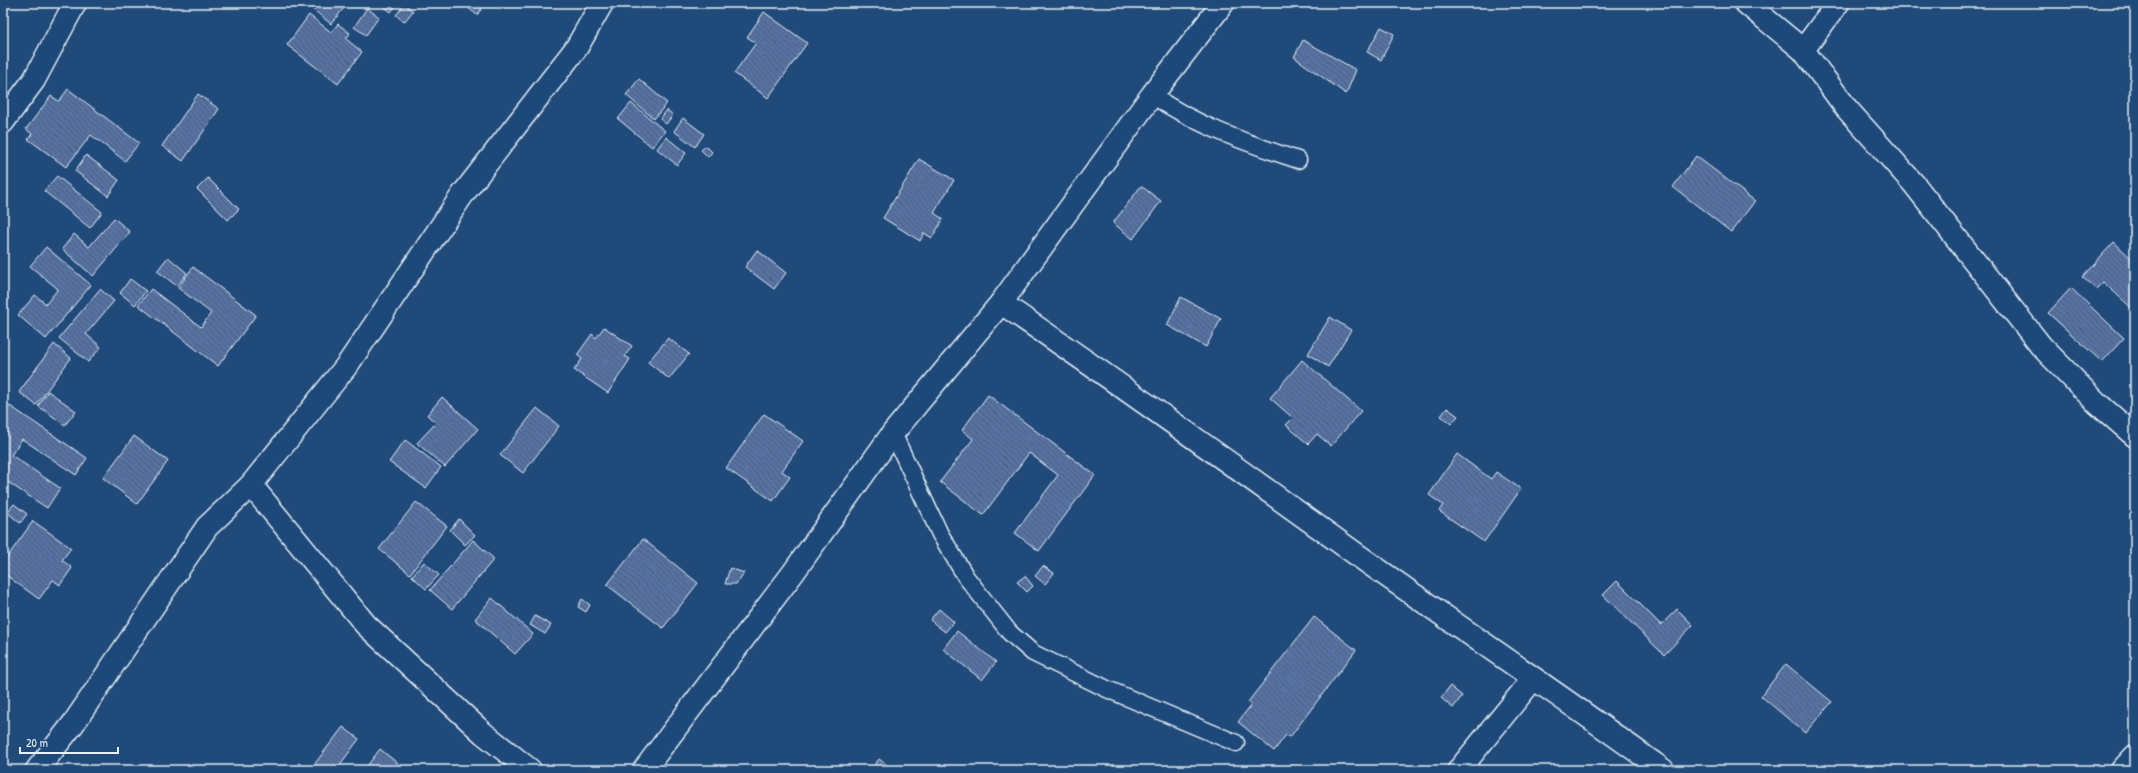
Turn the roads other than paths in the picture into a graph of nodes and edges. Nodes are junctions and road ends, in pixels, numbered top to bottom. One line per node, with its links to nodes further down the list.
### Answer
1 (76, 3): 8 (street)
2 (602, 3): 13 (street)
3 (1222, 3): 7 (street)
4 (1746, 3): 6 (street)
5 (1838, 3): 6 (street)
6 (1803, 50): 12 (street)
7 (1152, 95): 9 (lane); 10 (street)
8 (3, 122)
9 (1298, 160)
10 (1001, 303): 11 (street); 14 (street)
11 (893, 433): 15 (lane); 19 (street)
12 (2135, 436)
13 (251, 485): 17 (street); 18 (street)
14 (1533, 679): 20 (street); 21 (street)
15 (1236, 743)
16 (2135, 756): 22 (street)
17 (37, 770)
18 (530, 770)
19 (644, 770)
20 (1459, 770)
21 (1663, 770)
22 (2122, 770)

